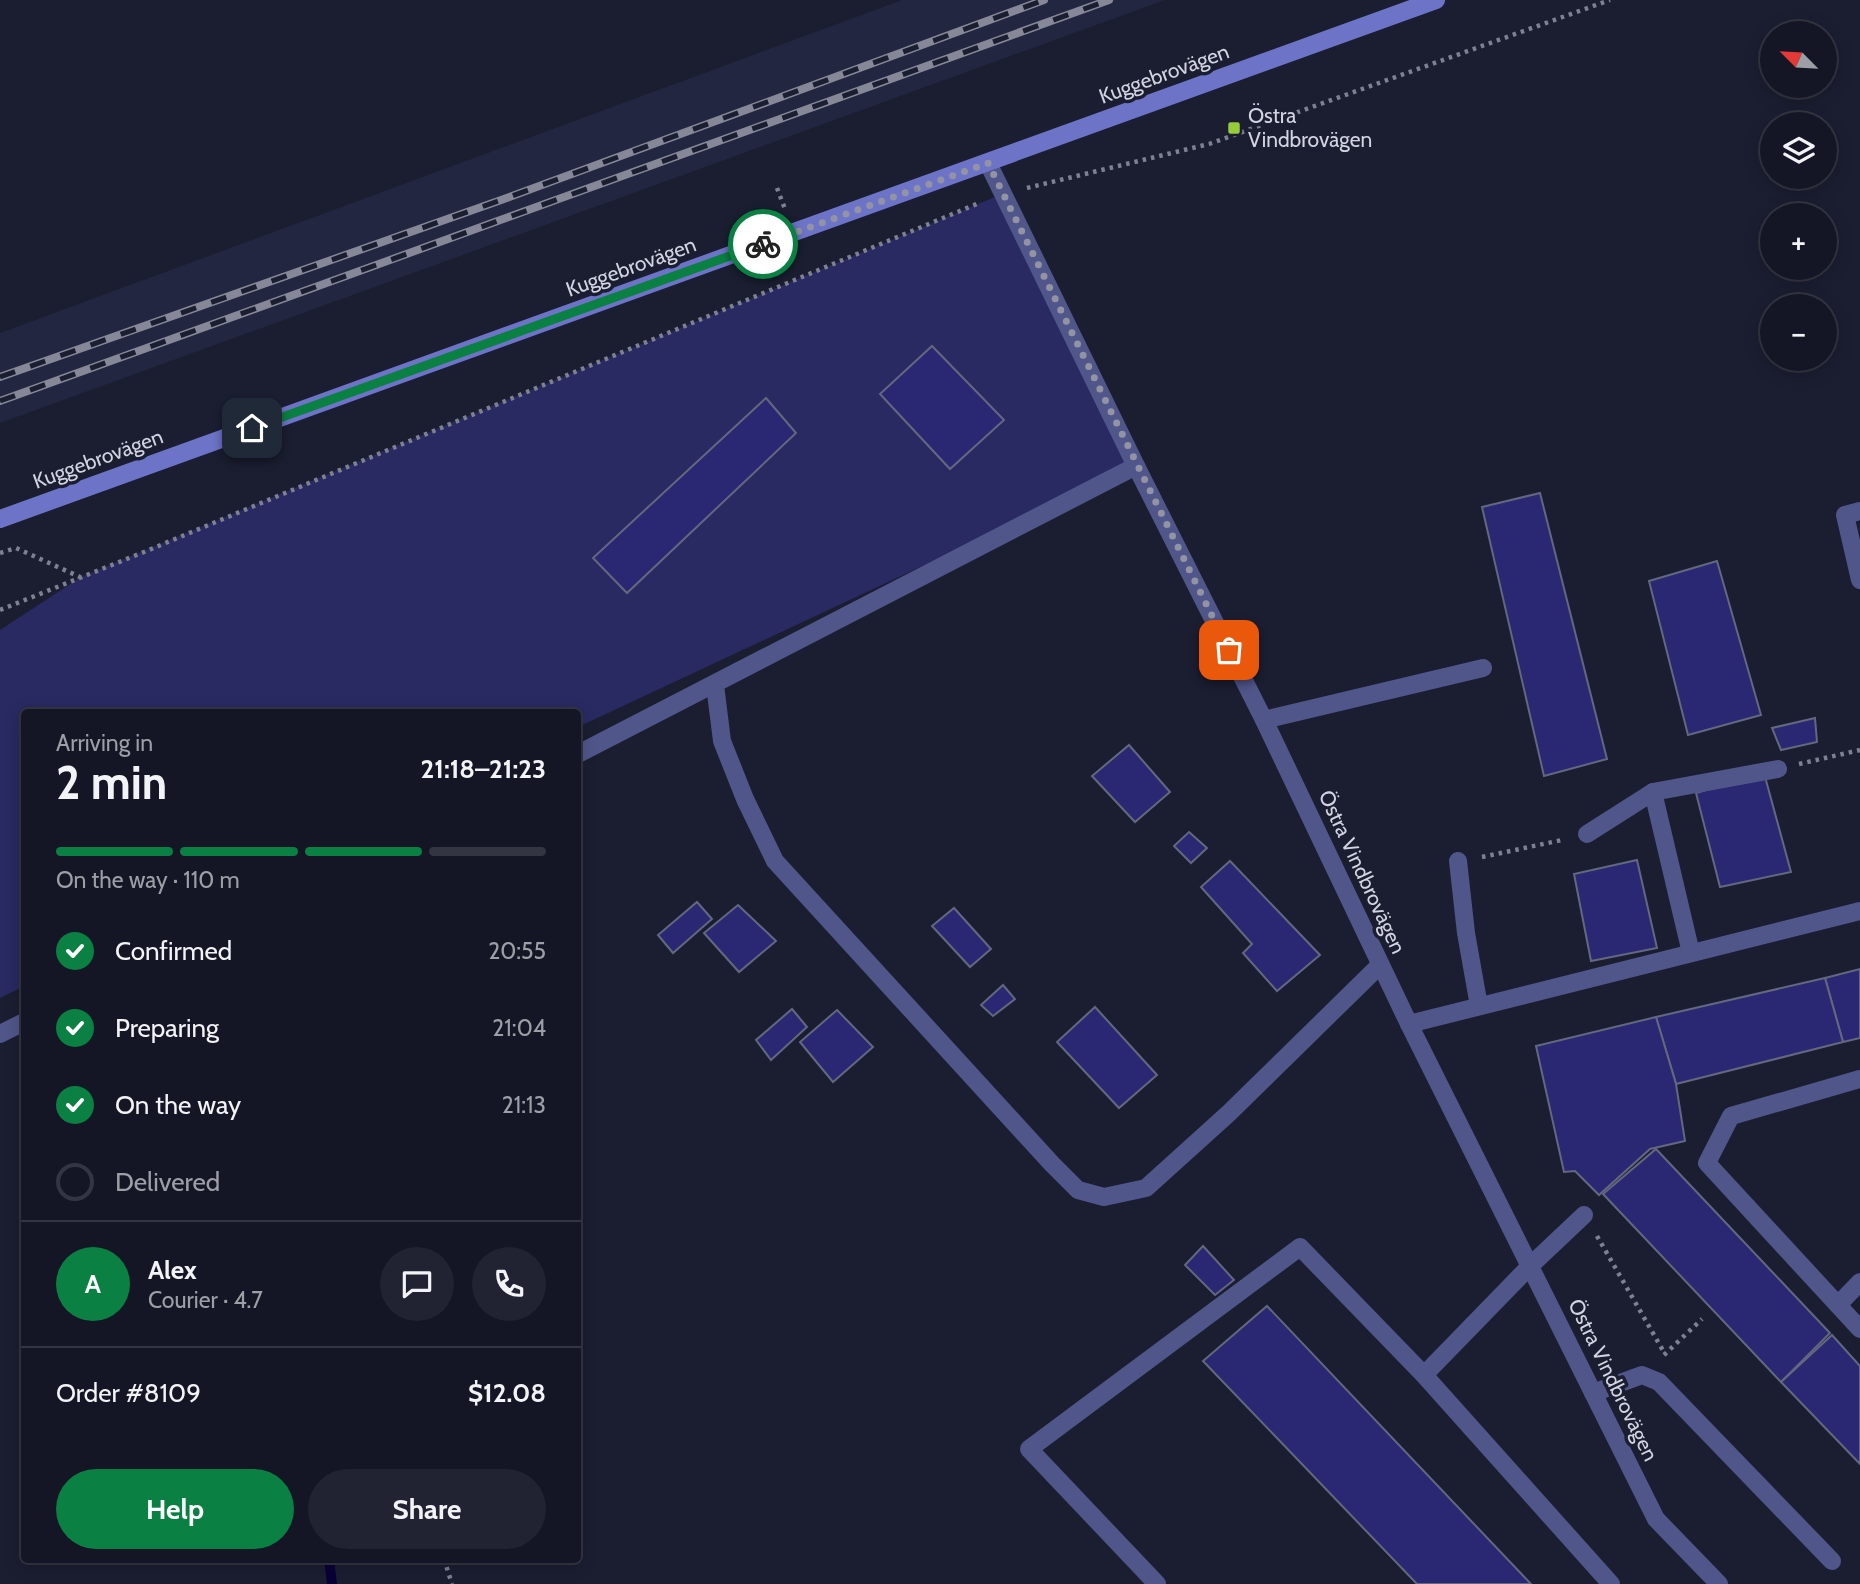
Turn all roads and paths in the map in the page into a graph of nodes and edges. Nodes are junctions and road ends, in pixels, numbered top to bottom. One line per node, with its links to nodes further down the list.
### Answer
1 (1436, 0): 3 (main road, Kuggebrovägen)
2 (1610, 0): 4 (path)
3 (988, 163): 4 (street, Östra Vindbrovägen); 7 (main road, Kuggebrovägen)
4 (1002, 194): 5 (street, Östra Vindbrovägen); 9 (path)
5 (1136, 466): 13 (street); 14 (street, Östra Vindbrovägen)
6 (1860, 511): 10 (street)
7 (0, 519)
8 (0, 554): 9 (path)
9 (81, 577): 11 (path)
10 (1860, 580)
11 (0, 610)
12 (1483, 668): 14 (street)
13 (715, 685): 16 (street); 23 (street)
14 (1264, 720): 23 (street, Östra Vindbrovägen)
15 (1860, 750): 17 (path)
16 (581, 752)
17 (1778, 769): 18 (street)
18 (1653, 792): 19 (street); 22 (street)
19 (1587, 834): 20 (path)
20 (1458, 861): 24 (street)
21 (1860, 911): 22 (street)
22 (1691, 953): 24 (street)
23 (1380, 965): 26 (street, Östra Vindbrovägen)
24 (1479, 1006): 26 (street)
25 (21, 1024): 27 (street)
26 (1409, 1024): 30 (street, Östra Vindbrovägen)
27 (0, 1034)
28 (1860, 1079): 32 (street)
29 (1584, 1215): 30 (street); 35 (path)
30 (1530, 1266): 36 (street); 38 (street, Östra Vindbrovägen)
31 (1860, 1282): 32 (street)
32 (1838, 1305): 34 (street)
33 (1702, 1319): 35 (path)
34 (1860, 1329)
35 (1665, 1353): 37 (path)
36 (1424, 1375): 42 (street); 43 (street)
37 (1642, 1375): 38 (street); 39 (street)
38 (1594, 1393): 44 (street, Östra Vindbrovägen)
39 (1832, 1562)
40 (445, 1563): 41 (path)
41 (452, 1584)
42 (1157, 1584)
43 (1611, 1584)
44 (1719, 1584)

